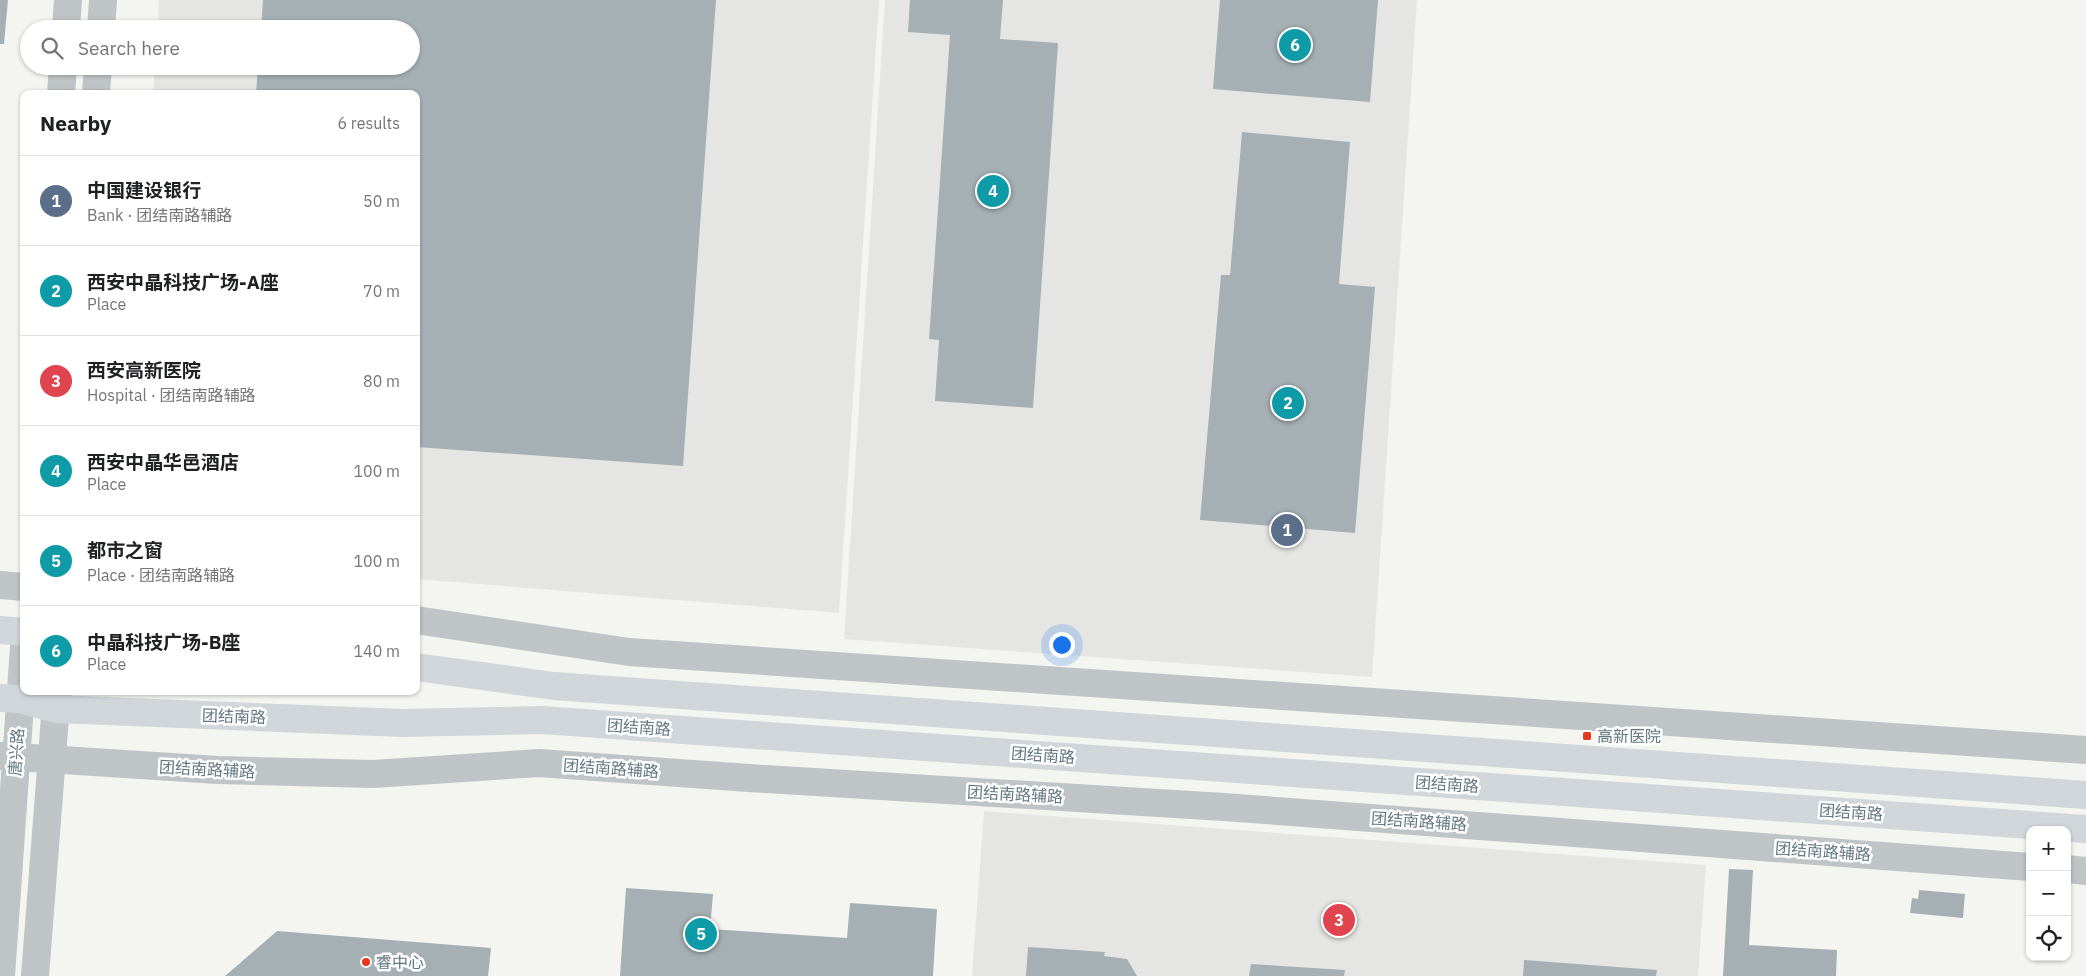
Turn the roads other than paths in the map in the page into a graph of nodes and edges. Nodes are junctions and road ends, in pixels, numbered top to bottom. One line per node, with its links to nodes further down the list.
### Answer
1 (68, 0): 3 (street)
2 (103, 0): 4 (street)
3 (67, 20)
4 (102, 20)
5 (62, 75): 7 (street)
6 (97, 75): 8 (street)
7 (61, 90)
8 (96, 90)
9 (0, 585): 10 (street)
10 (20, 587)
11 (420, 621): 18 (street)
12 (0, 630): 13 (main road)
13 (20, 632)
14 (20, 662): 16 (street, 唐兴路)
15 (420, 668): 21 (main road, 团结南路)
16 (10, 699): 17 (main road, 团结南路); 19 (street, 唐兴路)
17 (56, 700): 20 (street); 22 (main road, 团结南路)
18 (2086, 750)
19 (8, 757): 20 (street, 团结南路辅路); 26 (street, 唐兴路)
20 (51, 758): 23 (street, 团结南路辅路); 27 (street)
21 (2086, 795)
22 (2086, 829)
23 (2026, 867)
24 (2071, 869): 25 (street)
25 (2086, 871)
26 (2, 976)
27 (35, 976)

